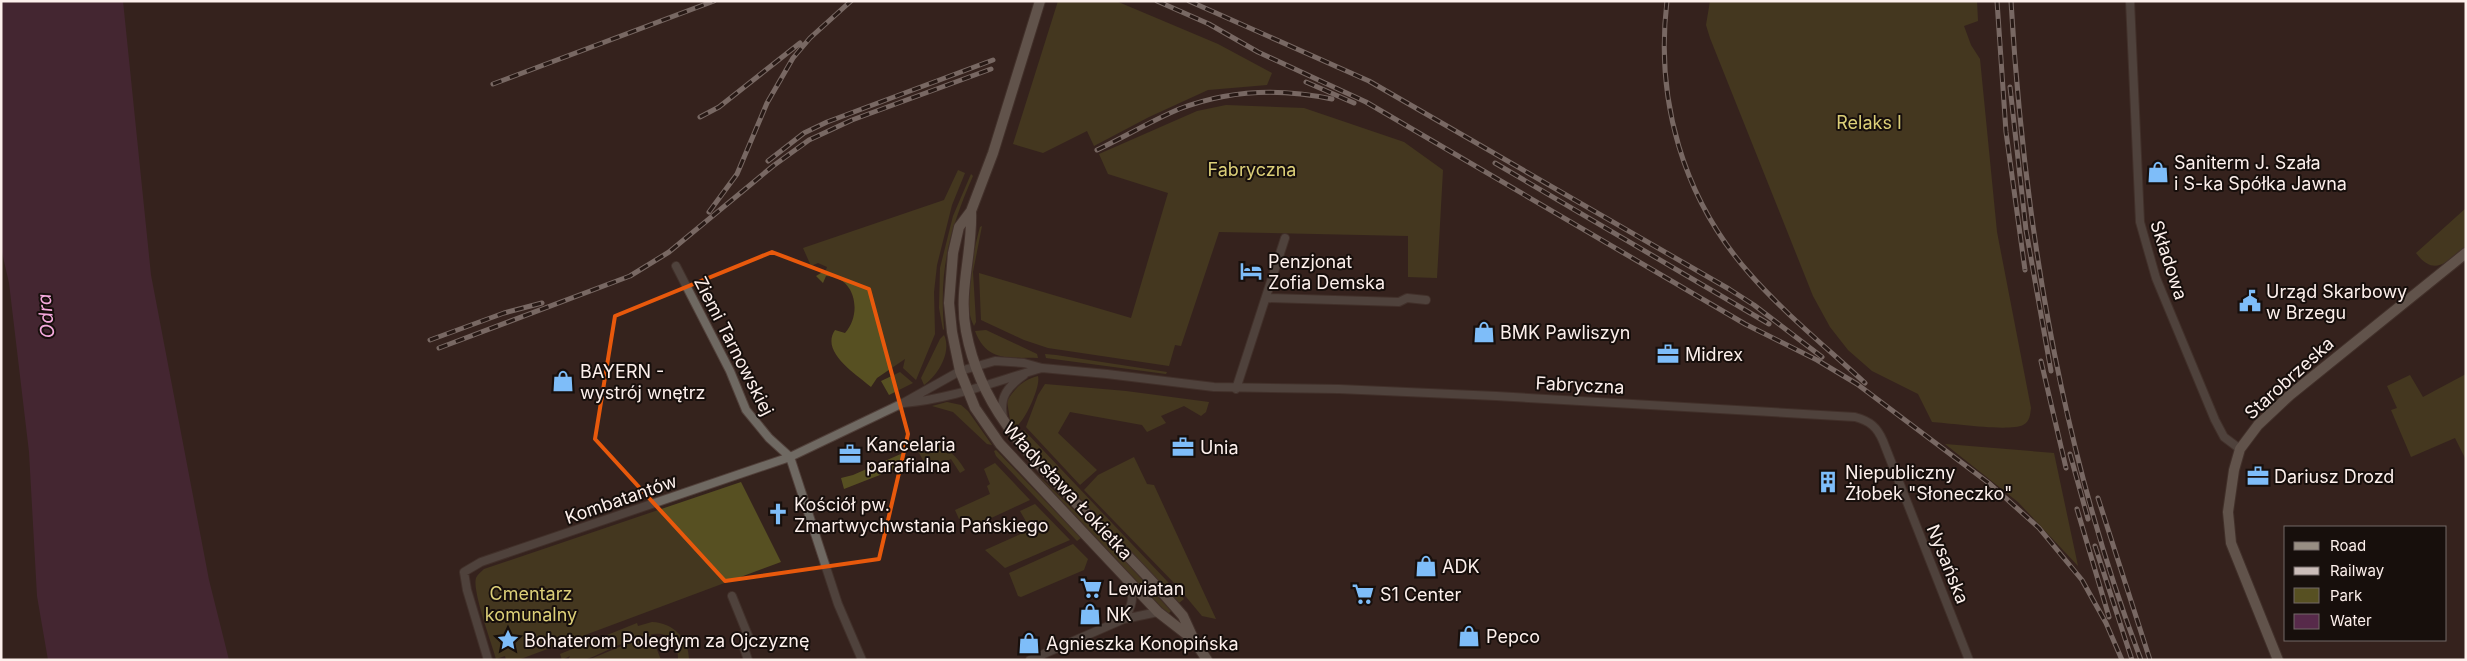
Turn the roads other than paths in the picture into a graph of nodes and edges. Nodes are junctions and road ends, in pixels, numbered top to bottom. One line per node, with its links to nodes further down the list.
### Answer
1 (1040, 1): 3 (main road)
2 (2130, 1): 19 (street, Składowa)
3 (971, 211): 9 (main road, Władysława Łokietka); 11 (main road, Władysława Łokietka)
4 (1286, 238): 7 (street)
5 (2466, 253): 19 (main road, Starobrzeska)
6 (676, 266): 20 (street, Ziemi Tarnowskiej)
7 (1266, 298): 8 (street); 14 (street)
8 (1426, 300)
9 (974, 365): 10 (street, Fabryczna); 11 (street, Fabryczna); 13 (main road, Władysława Łokietka)
10 (1042, 368): 12 (street, Fabryczna); 14 (street, Fabryczna)
11 (960, 371): 15 (main road, Władysława Łokietka); 16 (street, Fabryczna)
12 (1028, 372): 13 (street, Fabryczna); 17 (street, Fabryczna)
13 (982, 387): 15 (street, Fabryczna); 17 (main road, Władysława Łokietka)
14 (1236, 389): 18 (street, Fabryczna)
15 (968, 392): 16 (street, Fabryczna); 21 (main road, Władysława Łokietka)
16 (903, 403): 20 (street, Kombatantów)
17 (1006, 426): 25 (main road, Władysława Łokietka)
18 (1874, 426): 31 (street, Nysańska)
19 (2240, 449): 32 (main road, Starobrzeska)
20 (790, 457): 26 (street, Kombatantów); 28 (street)
21 (1131, 583): 23 (main road, Władysława Łokietka); 24 (street)
22 (732, 596): 27 (street)
23 (1158, 612): 24 (street); 25 (main road, Władysława Łokietka)
24 (1124, 619): 29 (street)
25 (1194, 640): 30 (main road, Władysława Łokietka)
26 (488, 660)
27 (748, 660)
28 (862, 660)
29 (1030, 660)
30 (1207, 660)
31 (1969, 660)
32 (2278, 660)

